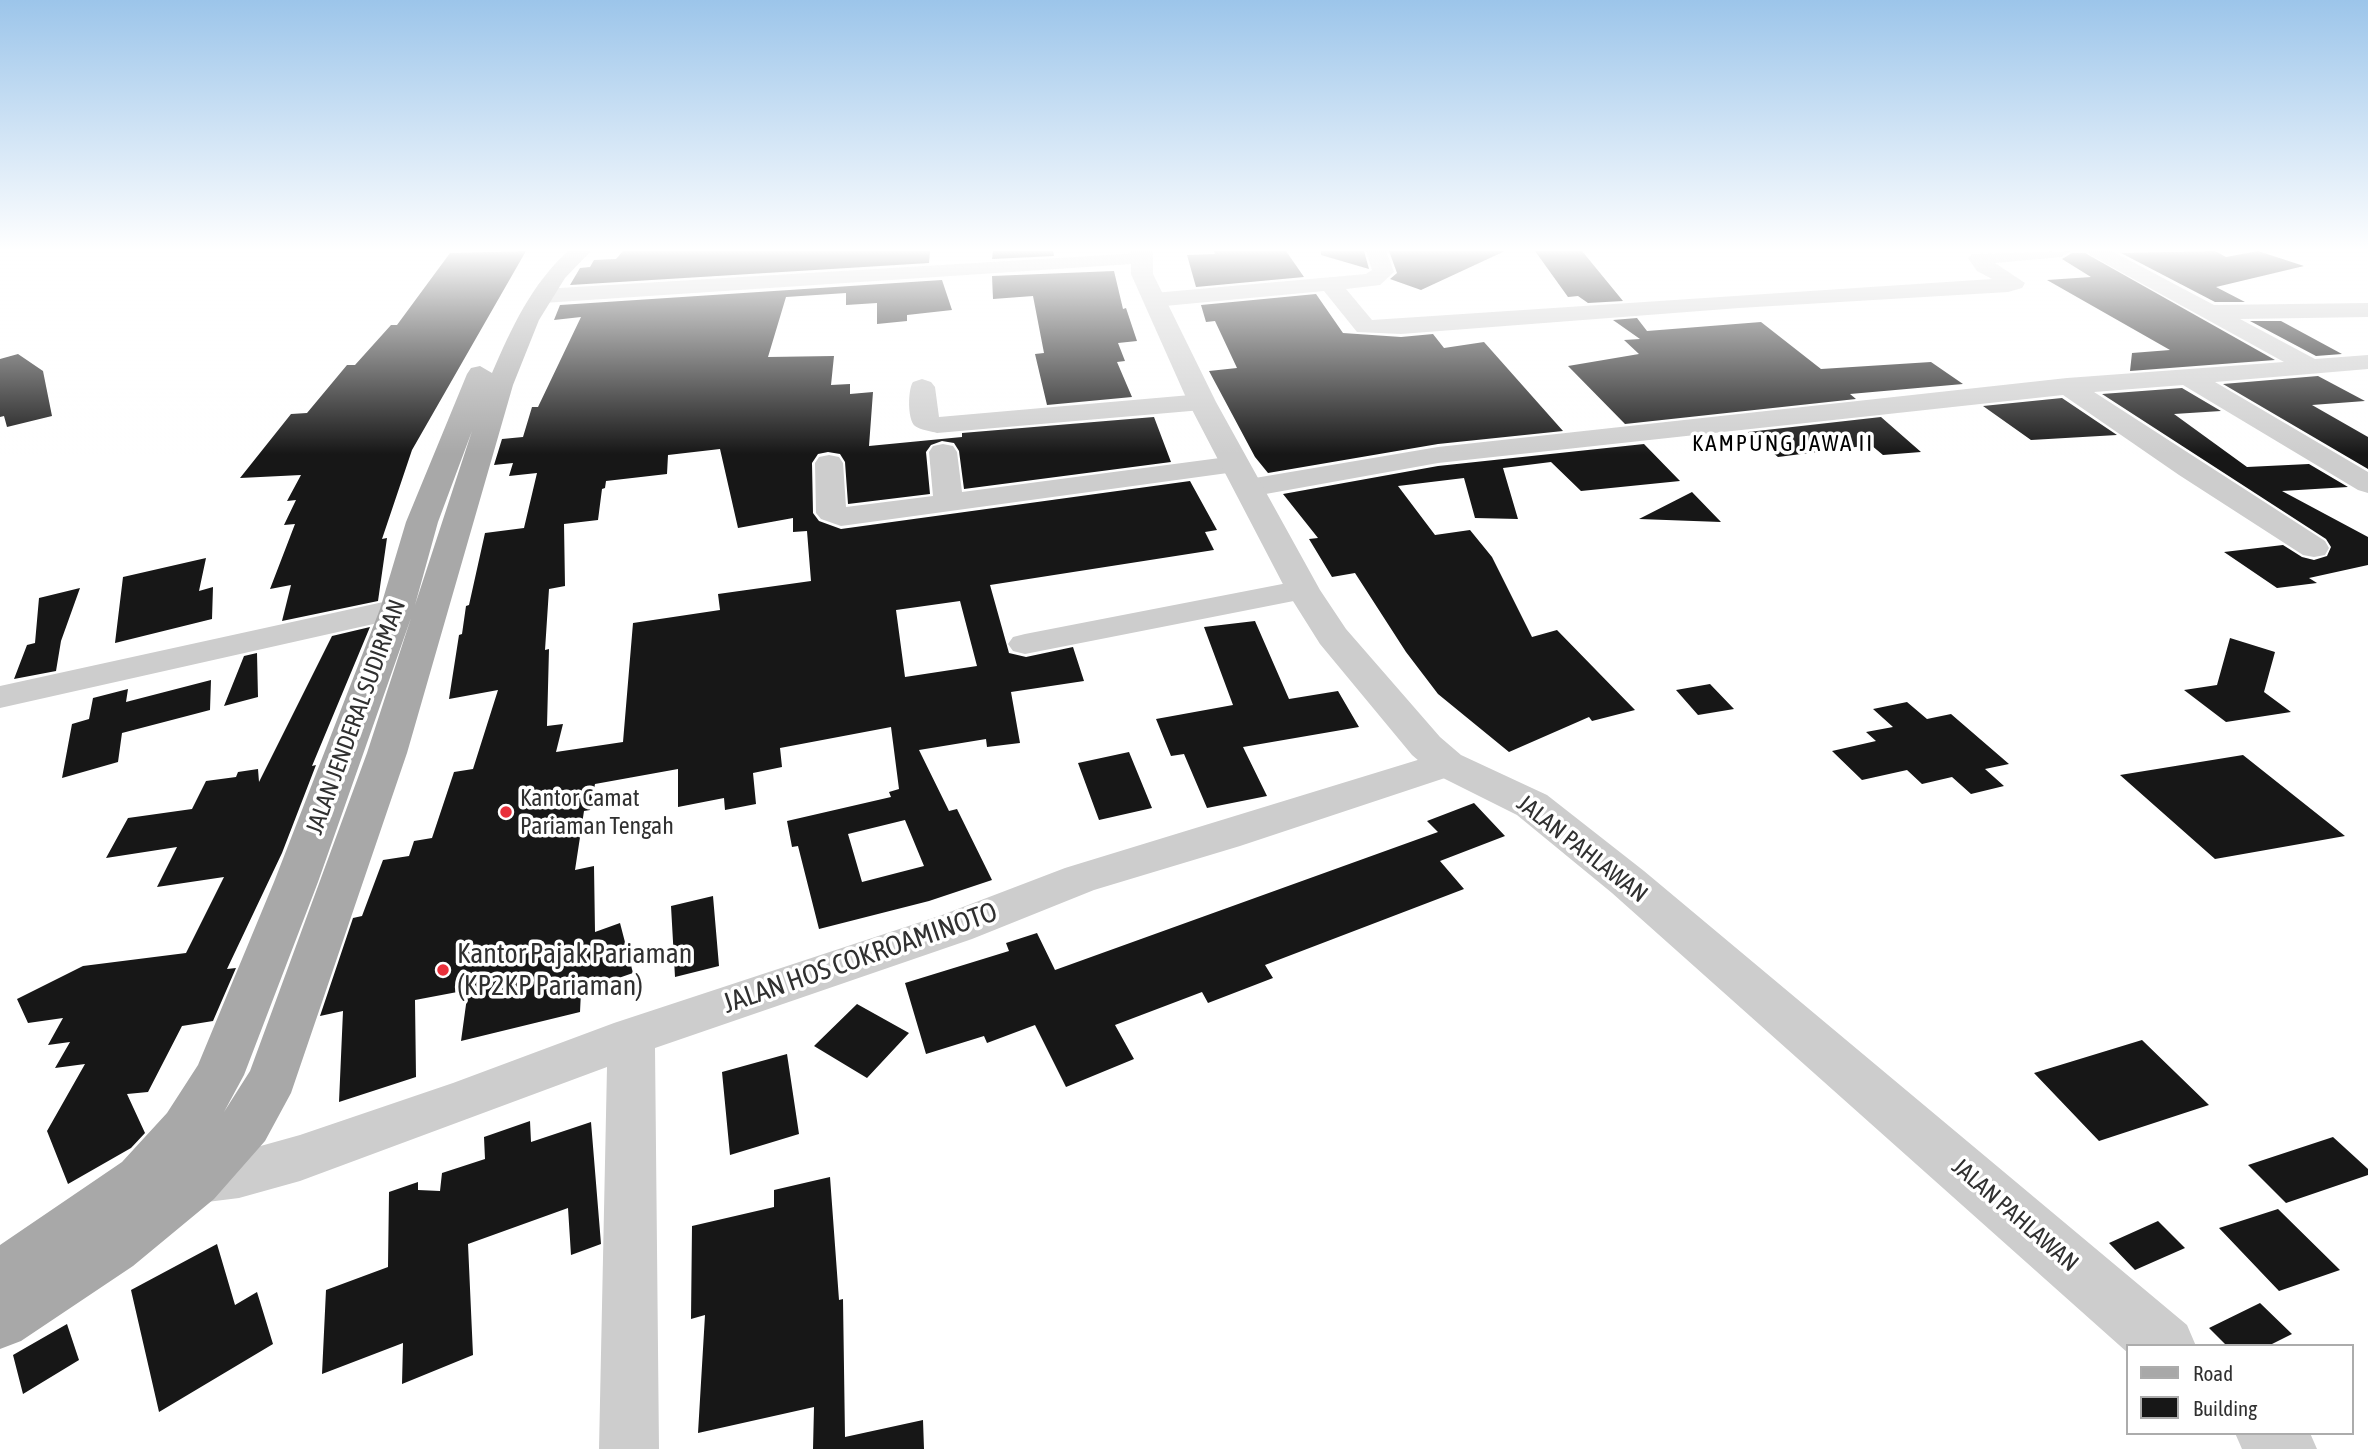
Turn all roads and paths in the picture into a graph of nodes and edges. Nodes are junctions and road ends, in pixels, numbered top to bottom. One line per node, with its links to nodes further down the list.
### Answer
1 (505, 319): 11 (main road, JALAN JENDERAL SUDIRMAN)
2 (528, 319): 11 (main road, JALAN JENDERAL SUDIRMAN)
3 (1163, 319): 13 (street, JALAN PAHLAWAN)
4 (1358, 319): 5 (street)
5 (1510, 319)
6 (2221, 319): 8 (street)
7 (2368, 362): 8 (street)
8 (2312, 367): 9 (street)
9 (2188, 377): 10 (street); 17 (street)
10 (2067, 386): 16 (street); 19 (street)
11 (487, 387): 21 (main road, JALAN JENDERAL SUDIRMAN); 24 (main road, JALAN JENDERAL SUDIRMAN)
12 (922, 387): 13 (street)
13 (1202, 402): 16 (street, JALAN PAHLAWAN)
14 (943, 452): 18 (street)
15 (829, 463): 18 (street)
16 (1242, 476): 18 (street); 20 (street, JALAN PAHLAWAN)
17 (2368, 484)
18 (948, 501)
19 (2314, 548)
20 (1303, 590): 22 (street); 26 (street, JALAN PAHLAWAN)
21 (397, 609): 23 (street); 25 (main road, JALAN JENDERAL SUDIRMAN)
22 (1025, 644)
23 (0, 697)
24 (387, 753): 25 (main road); 28 (main road, JALAN JENDERAL SUDIRMAN)
25 (340, 760): 29 (main road, JALAN JENDERAL SUDIRMAN)
26 (1447, 764): 27 (street, JALAN HOS COKROAMINOTO); 32 (street, JALAN PAHLAWAN)
27 (631, 1037): 28 (street, JALAN HOS COKROAMINOTO); 34 (street)
28 (204, 1172): 29 (street, JALAN HOS COKROAMINOTO); 31 (main road, JALAN JENDERAL SUDIRMAN)
29 (141, 1179): 30 (main road, JALAN JENDERAL SUDIRMAN)
30 (0, 1277)
31 (0, 1320)
32 (2164, 1344)
33 (2269, 1435): 35 (street)
34 (629, 1449)
35 (2285, 1449)

